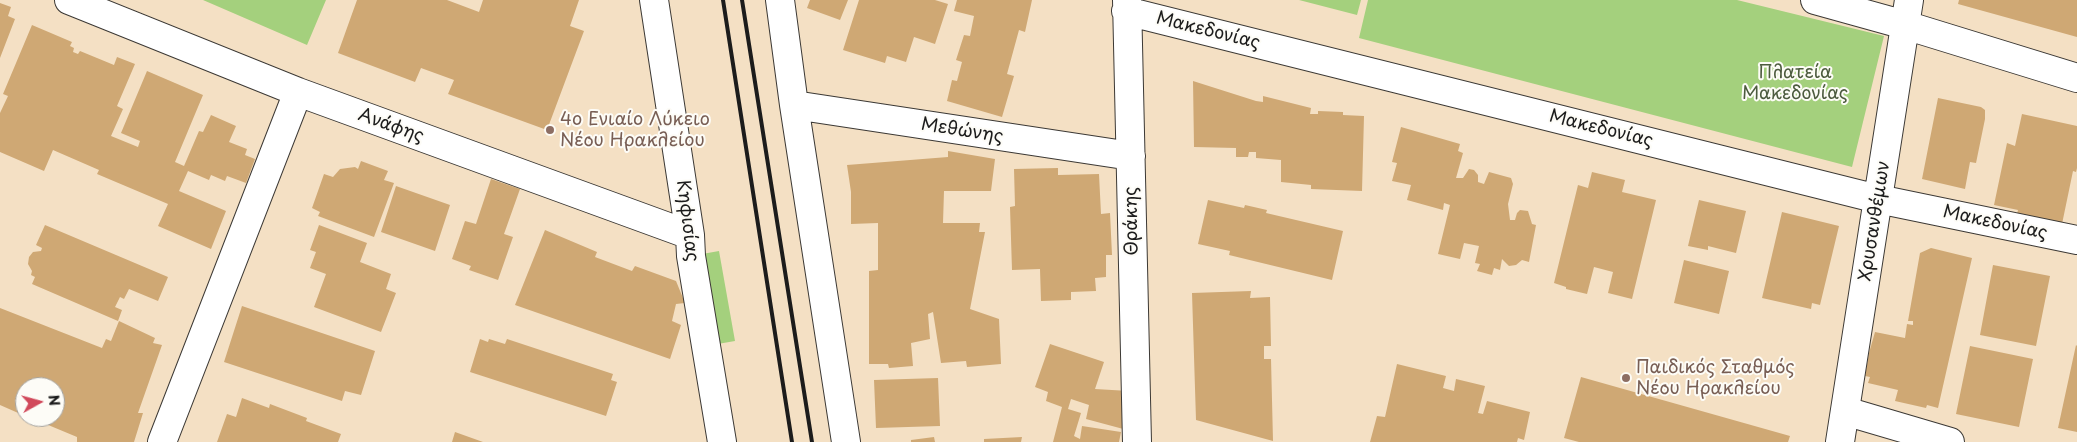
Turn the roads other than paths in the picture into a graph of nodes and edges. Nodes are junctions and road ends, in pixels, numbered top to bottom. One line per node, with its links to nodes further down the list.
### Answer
1 (69, 0): 5 (street, Ανάφης)
2 (654, 0): 13 (street, Κηφισίας)
3 (780, 0): 10 (street)
4 (1815, 0): 7 (street)
5 (98, 5): 9 (street, Ανάφης)
6 (1127, 6): 11 (street, Θράκης); 12 (street, Μακεδονίας)
7 (1907, 12): 8 (street); 12 (street, Χρυσανθέμων)
8 (2077, 78)
9 (298, 92): 13 (street, Ανάφης); 16 (street)
10 (794, 105): 11 (street, Μεθώνης); 18 (street)
11 (1131, 156): 19 (street, Θράκης)
12 (1878, 199): 14 (street, Μακεδονίας); 15 (street, Χρυσανθέμων)
13 (690, 235): 17 (street, Κηφισίας)
14 (2077, 240)
15 (1845, 410): 20 (street, Χρυσανθέμων); 21 (street)
16 (162, 442)
17 (722, 442)
18 (846, 442)
19 (1137, 442)
20 (1840, 442)
21 (1950, 442)

